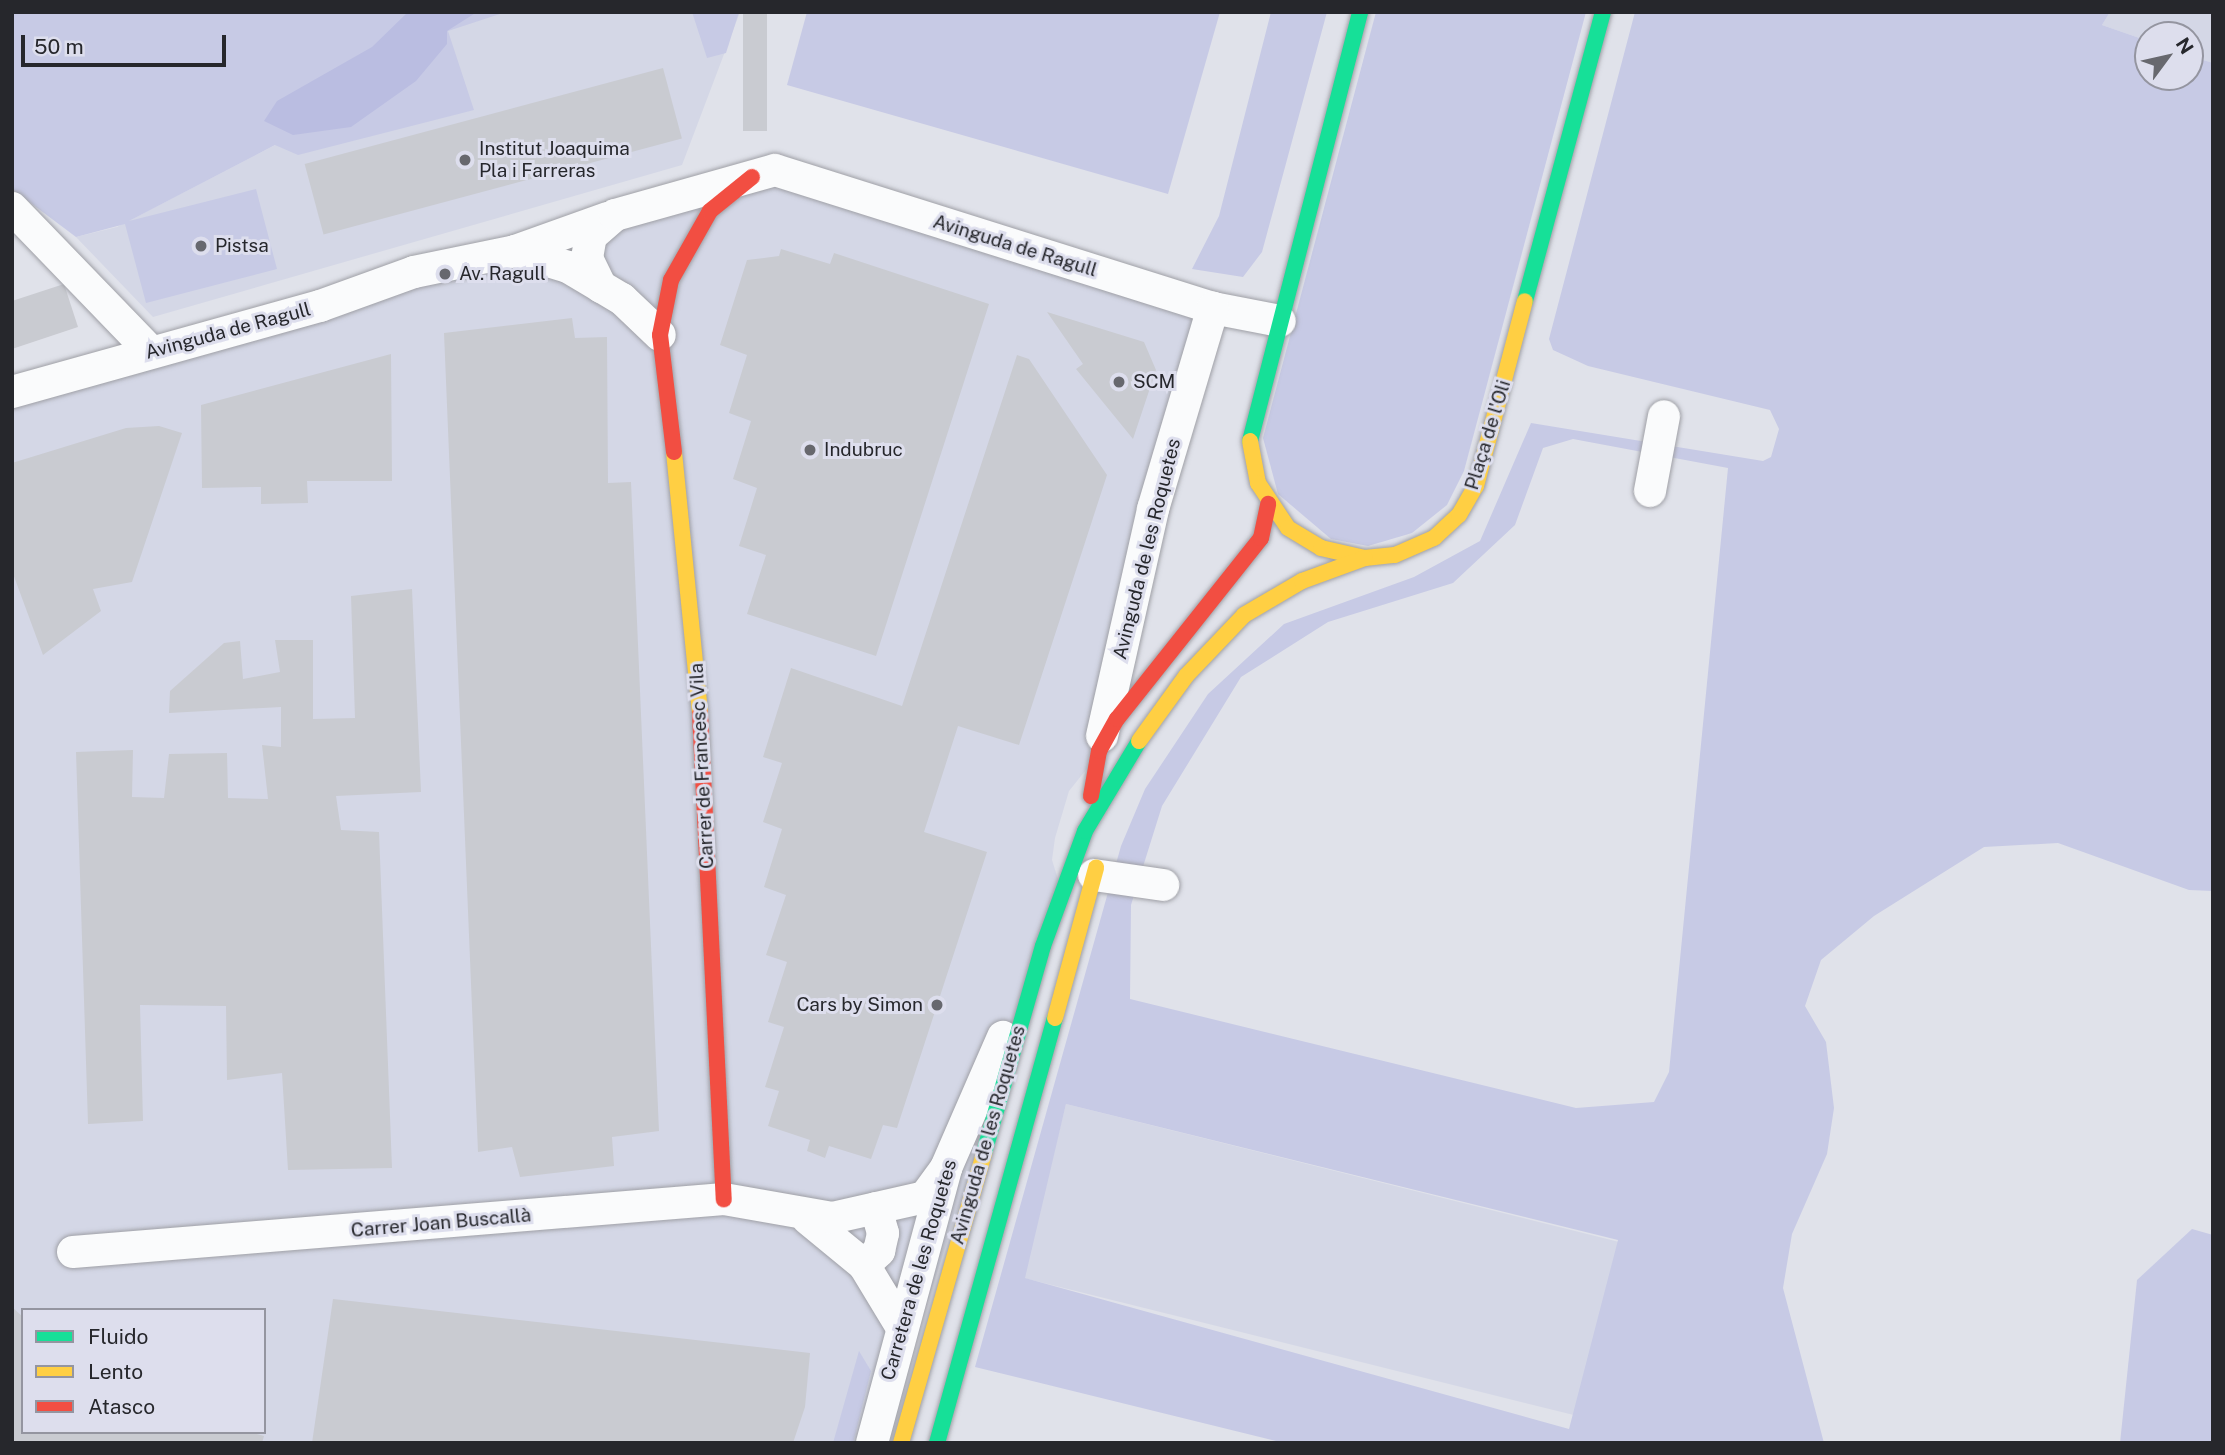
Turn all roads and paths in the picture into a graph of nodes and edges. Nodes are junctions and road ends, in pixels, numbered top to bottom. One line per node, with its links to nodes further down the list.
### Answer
1 (1603, 12): 18 (main road, Plaça de l'Oli)
2 (1360, 13): 11 (main road, Plaça de l'Oli)
3 (752, 177): 5 (street); 6 (main road); 10 (street, Avinguda de Ragull)
4 (12, 208): 13 (street)
5 (630, 211): 6 (street); 7 (street); 9 (street)
6 (688, 240): 8 (main road)
7 (516, 251): 9 (street); 13 (street, Avinguda de Ragull)
8 (671, 280): 9 (street); 12 (main road, Carrer de Francesc Vila)
9 (611, 293): 12 (street)
10 (1213, 308): 11 (street, Avinguda de Ragull); 20 (street, Avinguda de les Roquetes)
11 (1280, 321): 17 (main road, Plaça de l'Oli)
12 (660, 335): 26 (main road, Carrer de Francesc Vila)
13 (150, 351): 14 (street, Avinguda de Ragull)
14 (12, 392)
15 (1664, 416): 16 (street)
16 (1650, 491)
17 (1268, 504): 18 (main road, Plaça de l'Oli); 20 (main road, Avinguda de les Roquetes)
18 (1365, 558): 19 (main road, Avinguda de les Roquetes)
19 (1144, 733): 21 (main road, Avinguda de les Roquetes); 22 (main road)
20 (1099, 751): 21 (main road, Avinguda de les Roquetes)
21 (1085, 831): 24 (main road, Avinguda de les Roquetes)
22 (1100, 853): 23 (street); 34 (main road)
23 (1163, 885)
24 (1043, 946): 25 (street, Carretera de les Roquetes); 33 (main road, Avinguda de les Roquetes)
25 (946, 1168): 27 (street, Carrer Joan Buscallà); 31 (street, Carretera de les Roquetes)
26 (724, 1199): 28 (street, Carrer Joan Buscallà); 29 (street, Carrer Joan Buscallà)
27 (876, 1208): 28 (street, Carrer Joan Buscallà); 30 (street)
28 (808, 1219): 30 (street, Carrer Joan Buscallà)
29 (73, 1252)
30 (864, 1265): 31 (street, Carrer Joan Buscallà)
31 (901, 1326): 32 (street, Carretera de les Roquetes)
32 (872, 1443)
33 (901, 1443)
34 (937, 1443)

